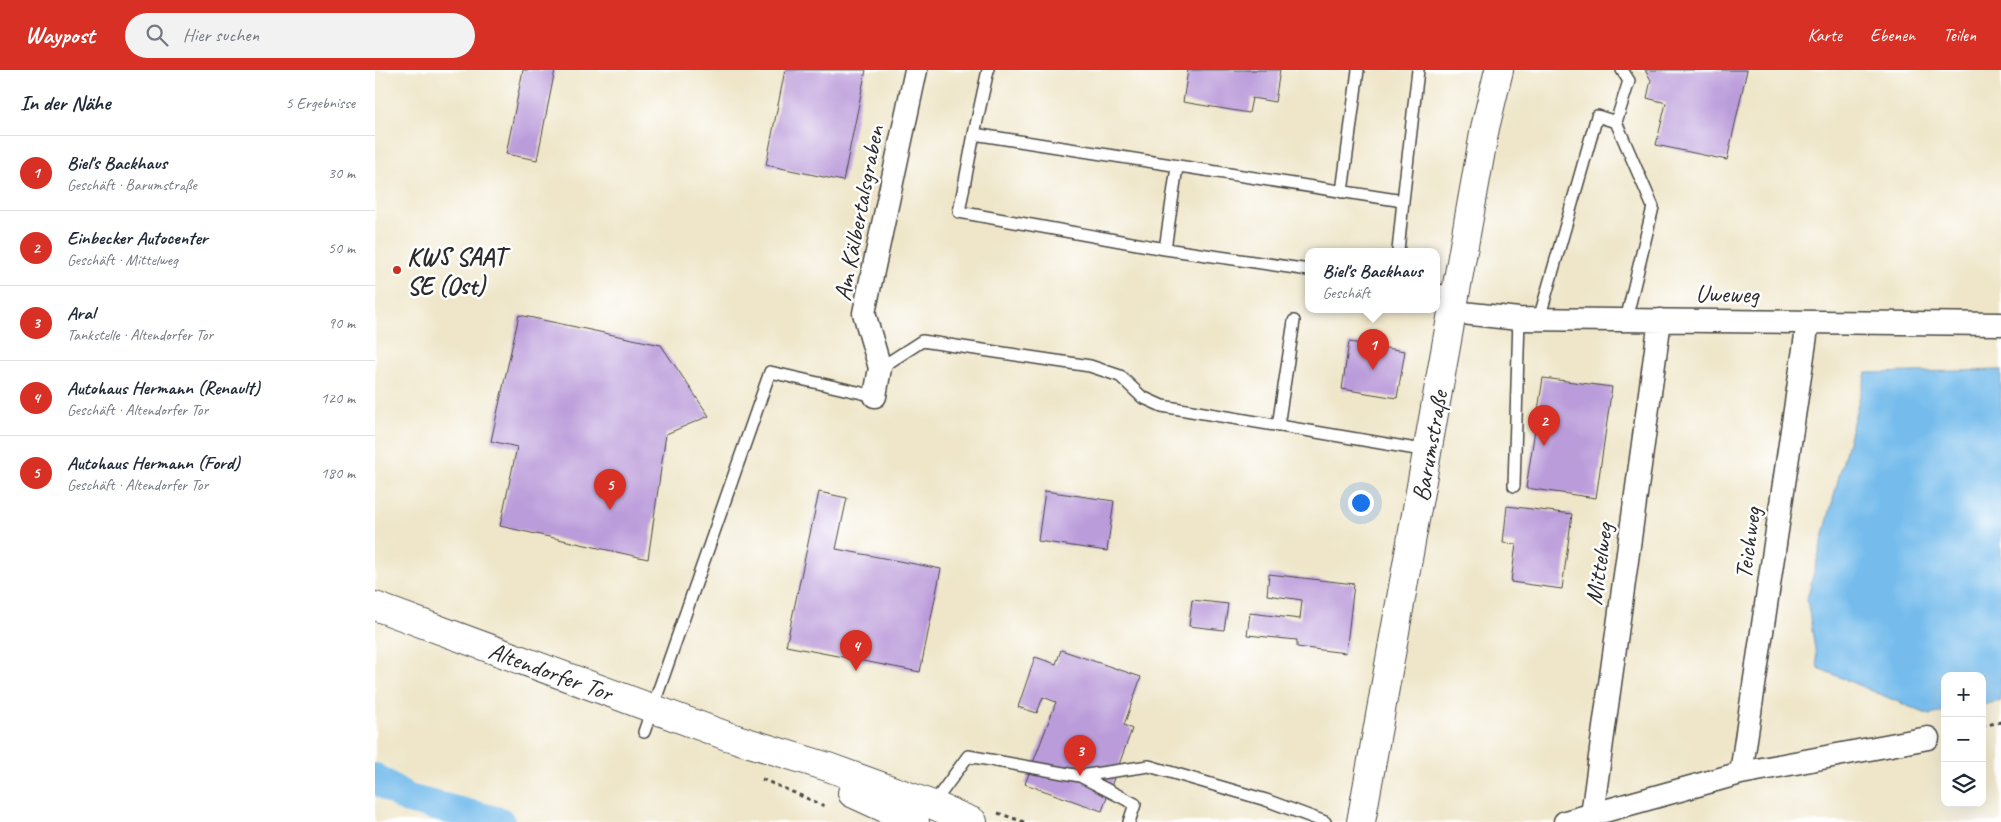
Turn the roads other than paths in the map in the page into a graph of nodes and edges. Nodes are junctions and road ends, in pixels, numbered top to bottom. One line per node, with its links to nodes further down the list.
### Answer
1 (916, 70): 22 (street, Am Kälbertalsgraben)
2 (988, 70): 8 (lane)
3 (1358, 70): 10 (lane)
4 (1418, 70): 11 (lane)
5 (1499, 70): 15 (main road, Barumstraße)
6 (1622, 70): 7 (lane)
7 (1616, 122): 16 (lane); 17 (lane)
8 (974, 134): 9 (lane); 13 (lane)
9 (1177, 167): 10 (lane); 13 (lane)
10 (1342, 192): 11 (lane)
11 (1403, 201): 12 (lane)
12 (1398, 248)
13 (1165, 249): 14 (lane)
14 (1305, 269)
15 (1448, 298): 16 (street, Uweweg); 25 (main road, Barumstraße)
16 (1529, 319): 17 (street, Uweweg); 26 (lane)
17 (1626, 320): 18 (street, Uweweg)
18 (1659, 320): 20 (street, Uweweg); 33 (street, Mittelweg)
19 (1295, 321): 24 (lane)
20 (1808, 322): 21 (street, Uweweg); 30 (street, Teichweg)
21 (2001, 324)
22 (880, 368): 23 (street, Am Kälbertalsgraben); 24 (lane)
23 (875, 396): 28 (lane)
24 (1278, 426): 25 (lane)
25 (1428, 451): 37 (main road, Barumstraße)
26 (1514, 486)
27 (375, 606): 28 (main road, Altendorfer Tor)
28 (648, 720): 32 (main road, Altendorfer Tor)
29 (1928, 738): 30 (street)
30 (1741, 773): 33 (street)
31 (1080, 776): 32 (lane); 35 (lane); 36 (lane)
32 (924, 813): 34 (main road, Altendorfer Tor)
33 (1592, 814): 38 (street)
34 (973, 822)
35 (1129, 822)
36 (1325, 822)
37 (1361, 822)
38 (1565, 822)

